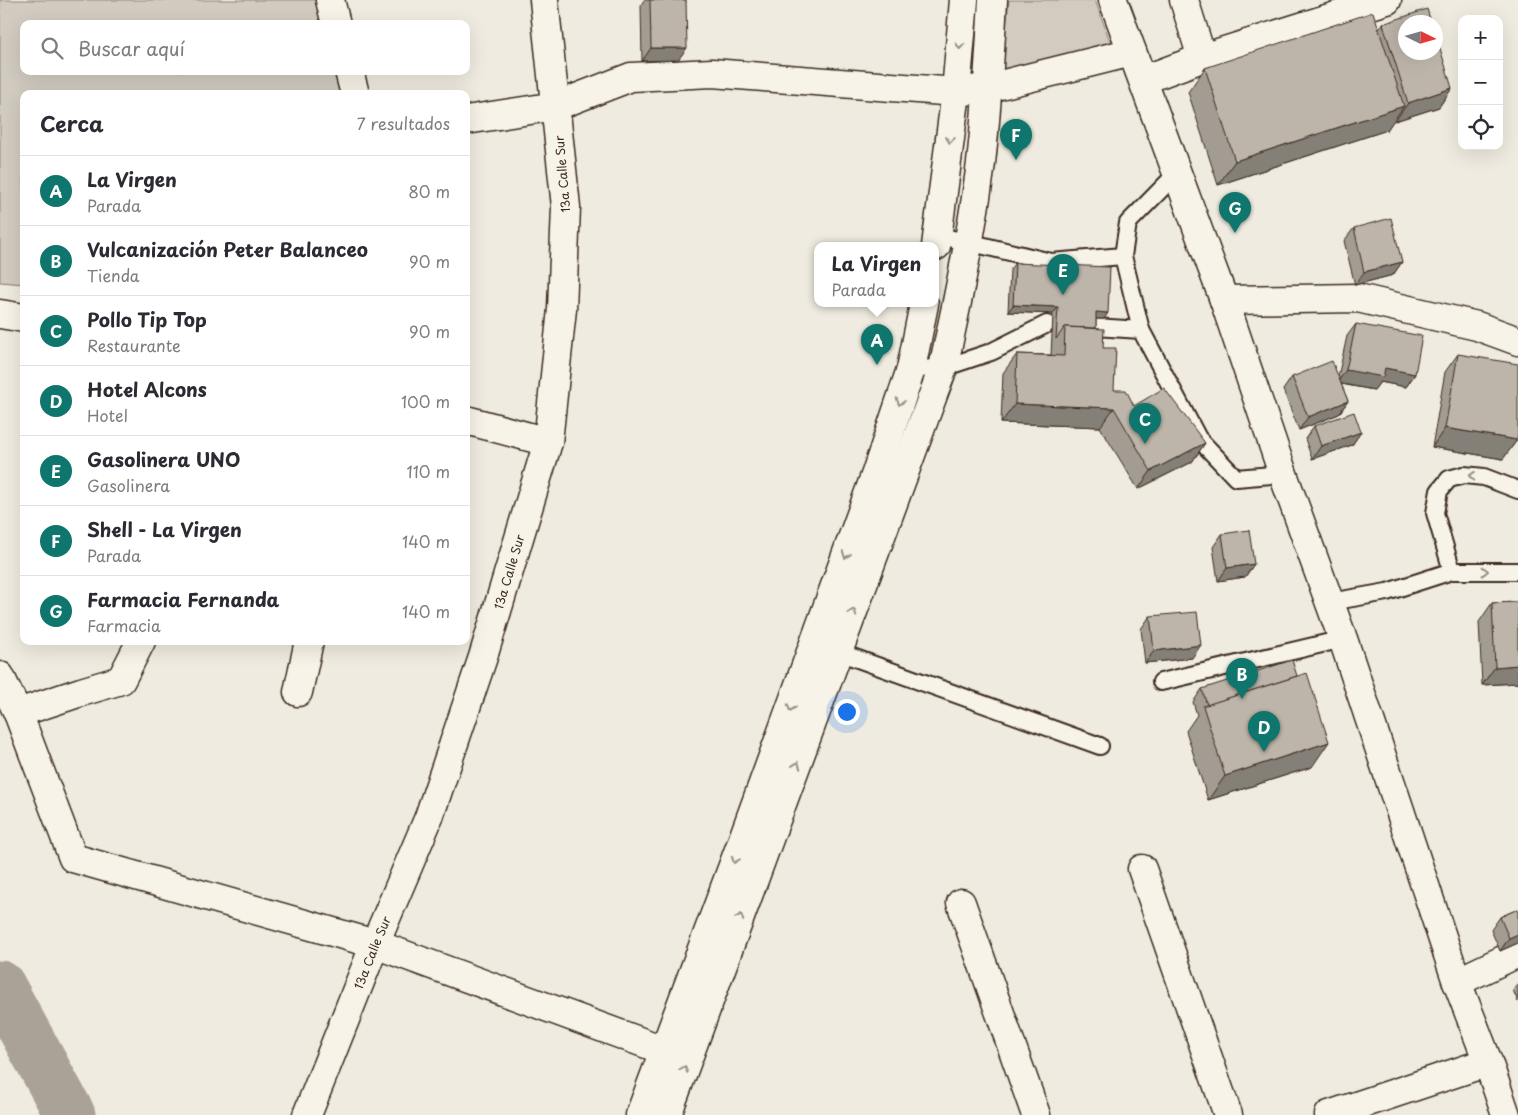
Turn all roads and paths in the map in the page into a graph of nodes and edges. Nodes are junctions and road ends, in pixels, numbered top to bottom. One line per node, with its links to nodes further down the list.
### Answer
1 (330, 0): 9 (street)
2 (544, 0): 17 (street, 13a Calle Sur)
3 (964, 0): 16 (street, one-way to 16)
4 (993, 0): 14 (street)
5 (1113, 0): 10 (street)
6 (1184, 0): 11 (street)
7 (1387, 0): 8 (street)
8 (1324, 9): 11 (street)
9 (335, 20)
10 (1132, 52): 13 (street); 14 (street)
11 (1202, 58): 13 (street)
12 (350, 75): 15 (street)
13 (1143, 80): 19 (street)
14 (988, 88): 16 (street); 21 (street)
15 (354, 90)
16 (956, 92): 17 (street); 20 (street, one-way to 20)
17 (556, 106): 18 (street); 34 (street, 13a Calle Sur)
18 (470, 119)
19 (1177, 173): 22 (lane); 23 (street)
20 (937, 241): 21 (lane)
21 (968, 242): 22 (lane); 31 (street)
22 (1124, 256): 29 (lane)
23 (1224, 300): 30 (street); 35 (street)
24 (923, 307): 32 (street)
25 (0, 314): 26 (street)
26 (20, 317)
27 (1047, 324): 31 (lane)
28 (1094, 327): 29 (lane)
29 (1141, 330): 35 (lane)
30 (1518, 341)
31 (943, 368): 32 (lane); 43 (street, one-way to 31)
32 (911, 369): 43 (street, one-way to 43)
33 (470, 421): 34 (street)
34 (548, 442): 51 (street, 13a Calle Sur)
35 (1283, 474): 39 (street)
36 (1518, 490): 37 (lane, one-way to 37)
37 (1452, 571): 38 (lane, one-way to 38); 39 (lane)
38 (1518, 571)
39 (1330, 602): 40 (street)
40 (1343, 639): 45 (lane); 53 (street)
41 (139, 645): 47 (street)
42 (308, 645): 46 (street)
43 (826, 648): 48 (lane); 54 (street, one-way to 54); 58 (street, one-way to 43)
44 (0, 676): 47 (street)
45 (1161, 682)
46 (298, 692)
47 (18, 713): 51 (street)
48 (1100, 746)
49 (1142, 869): 60 (street)
50 (961, 903): 59 (street)
51 (375, 944): 54 (street); 56 (street, 13a Calle Sur)
52 (1518, 953): 53 (street)
53 (1457, 982): 55 (street)
54 (663, 1050): 57 (street)
55 (1488, 1062): 61 (street); 62 (street)
56 (307, 1115)
57 (640, 1115)
58 (667, 1115)
59 (1036, 1115)
60 (1228, 1115)
61 (1329, 1115)
62 (1506, 1115)

